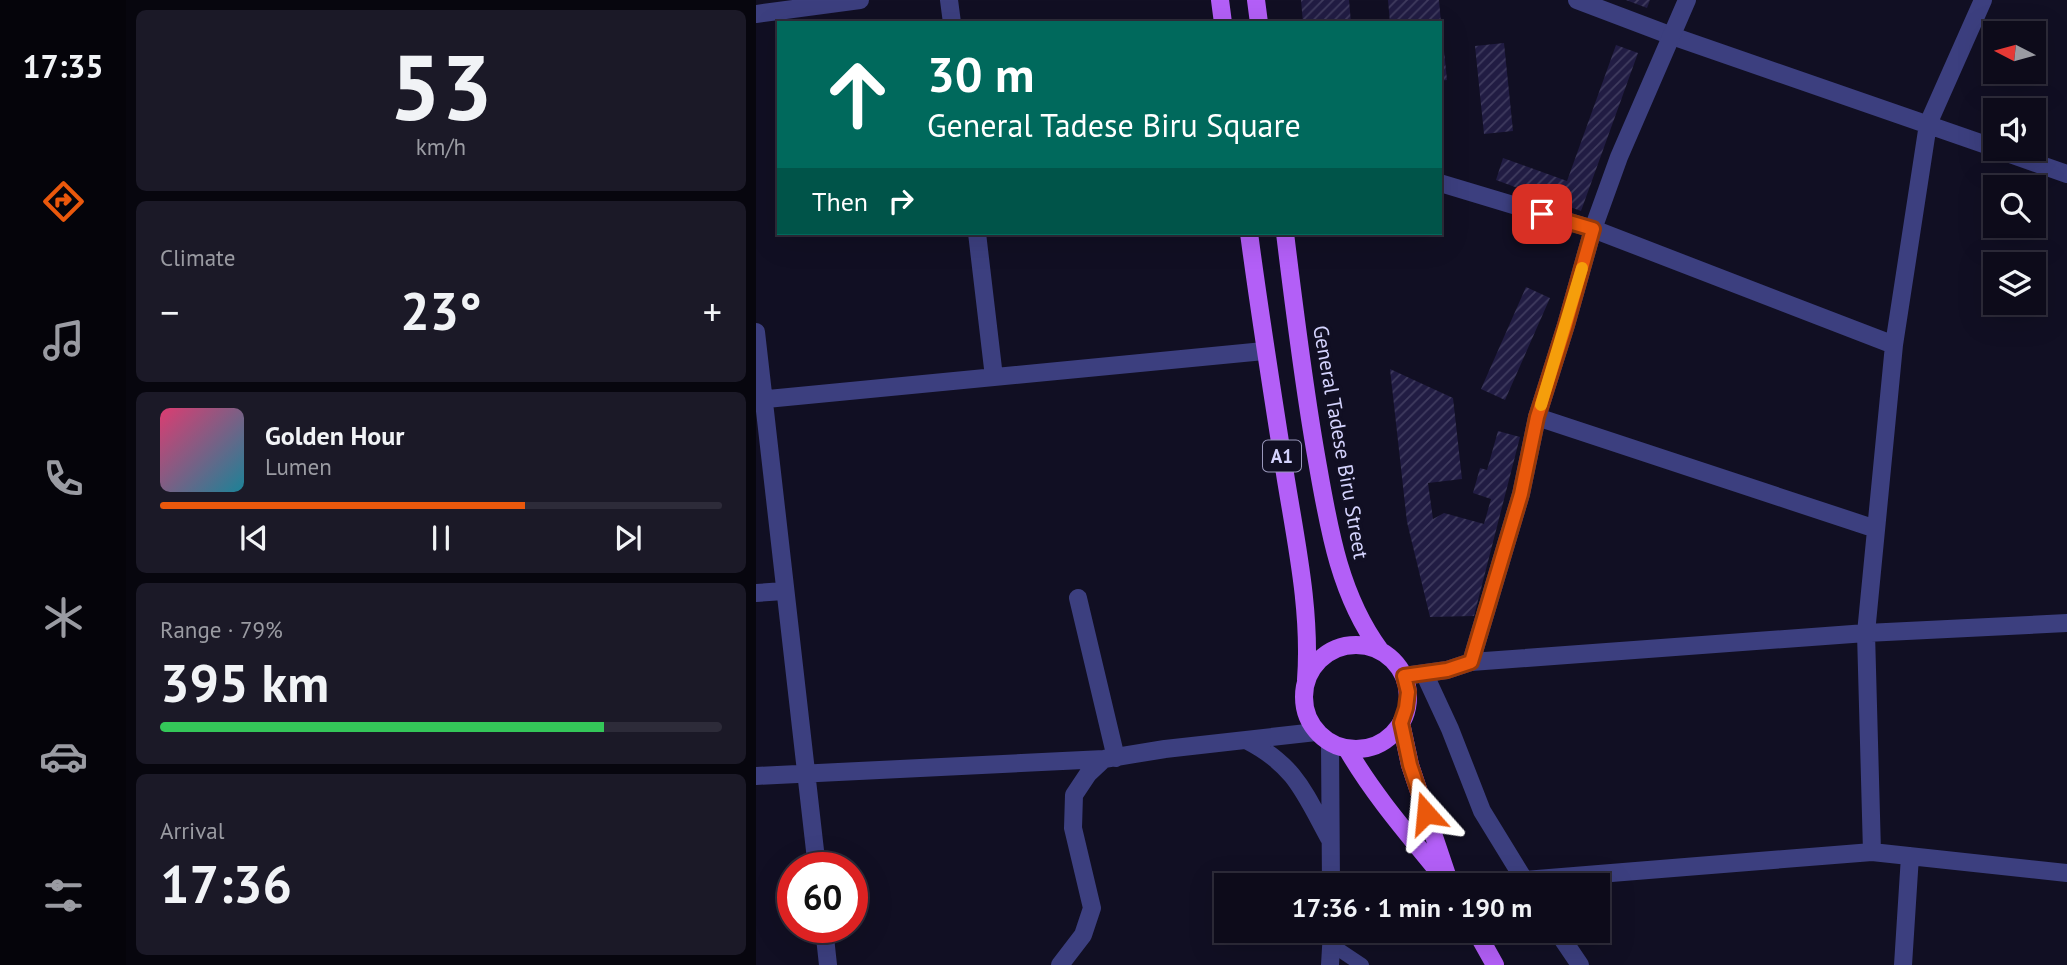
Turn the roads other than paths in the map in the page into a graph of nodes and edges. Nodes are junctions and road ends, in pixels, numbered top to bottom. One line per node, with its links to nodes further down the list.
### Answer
1 (860, 0): 8 (street)
2 (949, 0): 9 (street)
3 (1220, 0): 10 (main road)
4 (1256, 0): 11 (main road)
5 (1577, 0): 12 (street)
6 (1687, 0): 12 (street)
7 (1983, 0): 13 (street)
8 (756, 14)
9 (952, 21)
10 (1223, 21)
11 (1259, 21)
12 (1672, 36): 13 (street); 18 (street)
13 (1928, 124): 14 (street); 23 (street)
14 (1983, 143)
15 (2032, 161): 16 (street)
16 (2067, 174)
17 (1442, 184): 18 (street)
18 (1593, 229): 23 (street); 27 (street)
19 (977, 235): 25 (street)
20 (1249, 235): 24 (main road, A1)
21 (1285, 235): 34 (main road, General Tadese Biru Street / A1)
22 (756, 332): 26 (street)
23 (1894, 345): 28 (street)
24 (1264, 351): 25 (street); 38 (main road, A1)
25 (994, 377): 26 (street)
26 (760, 400): 29 (street)
27 (1537, 417): 28 (street); 35 (street)
28 (1876, 529): 33 (street)
29 (784, 591): 30 (street); 43 (street)
30 (756, 593)
31 (1078, 598): 42 (street)
32 (2067, 623): 33 (street)
33 (1866, 633): 35 (street); 47 (street)
34 (1380, 650): 37 (main road); 38 (main road)
35 (1471, 662): 36 (street)
36 (1425, 675): 37 (street); 50 (street)
37 (1404, 676): 39 (main road)
38 (1306, 680): 41 (main road)
39 (1401, 723): 41 (main road); 41 (main road)
40 (1246, 740): 41 (street); 42 (street); 45 (street)
41 (1331, 741): 45 (street)
42 (1110, 759): 43 (street); 59 (street)
43 (808, 772): 44 (street); 46 (street)
44 (756, 776)
45 (1331, 841): 49 (street)
46 (816, 852)
47 (1872, 852): 48 (street); 52 (street)
48 (1910, 856): 51 (street); 64 (street)
49 (1331, 873)
50 (1520, 873)
51 (2067, 873)
52 (1610, 875)
53 (826, 943): 58 (street)
54 (1332, 943): 60 (street)
55 (1338, 943): 61 (lane)
56 (1483, 943): 62 (main road)
57 (1565, 943): 63 (street)
58 (828, 965)
59 (1060, 965)
60 (1330, 965)
61 (1362, 965)
62 (1495, 965)
63 (1580, 965)
64 (1903, 965)

